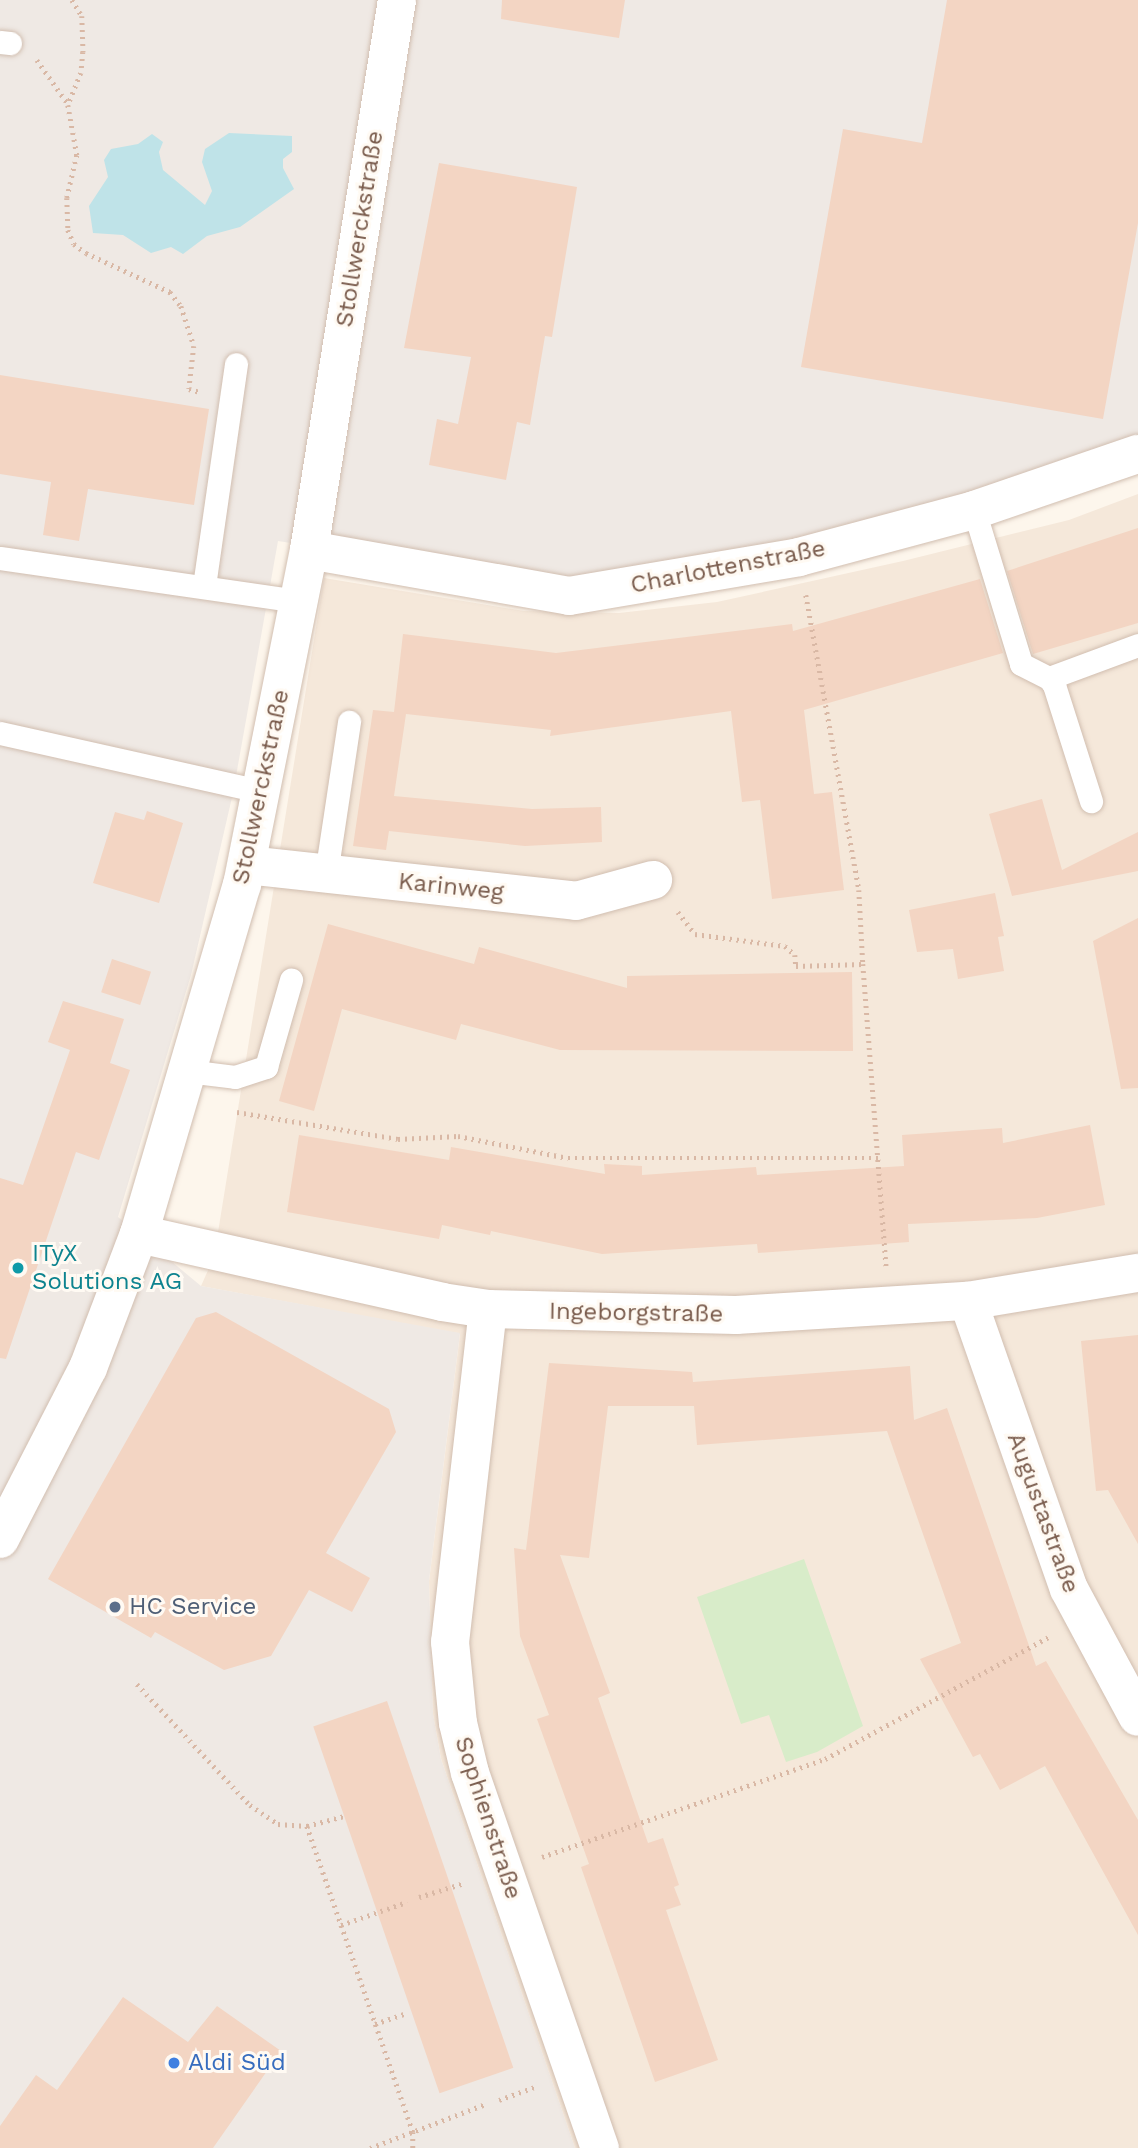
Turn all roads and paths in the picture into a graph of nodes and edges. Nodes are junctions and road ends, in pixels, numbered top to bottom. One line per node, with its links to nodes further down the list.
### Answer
1 (72, 0): 4 (path)
2 (397, 0): 9 (street, Stollwerckstraße)
3 (5, 42): 4 (path)
4 (68, 105): 6 (path)
5 (236, 364): 6 (lane)
6 (231, 399): 12 (lane)
7 (1138, 454): 8 (street, Charlottenstraße)
8 (974, 510): 11 (street, Charlottenstraße); 15 (lane)
9 (309, 550): 11 (street, Charlottenstraße); 13 (street, Stollwerckstraße)
10 (0, 558): 12 (lane)
11 (799, 558): 24 (path)
12 (204, 586): 13 (lane)
13 (299, 601): 18 (street, Stollwerckstraße)
14 (1138, 645): 15 (lane)
15 (1049, 678): 19 (lane)
16 (349, 722): 21 (lane)
17 (0, 733): 18 (lane)
18 (260, 792): 20 (street, Stollwerckstraße)
19 (1091, 801)
20 (247, 865): 21 (street, Karinweg); 26 (street, Stollwerckstraße)
21 (326, 874): 22 (street, Karinweg)
22 (653, 880)
23 (695, 934): 24 (path)
24 (863, 964): 27 (path)
25 (291, 980): 26 (lane)
26 (184, 1084): 27 (path); 28 (street, Stollwerckstraße)
27 (878, 1158): 31 (path)
28 (139, 1234): 32 (street, Ingeborgstraße); 33 (street, Stollwerckstraße)
29 (1138, 1273): 30 (street, Ingeborgstraße)
30 (968, 1301): 31 (street, Ingeborgstraße); 34 (street, Augustastraße)
31 (889, 1305): 32 (street, Ingeborgstraße)
32 (488, 1309): 39 (street, Sophienstraße)
33 (0, 1539)
34 (1084, 1619): 36 (street, Augustastraße); 39 (path)
35 (138, 1684): 38 (path)
36 (1138, 1717)
37 (344, 1816): 38 (path)
38 (307, 1826): 41 (path)
39 (504, 1871): 48 (street, Sophienstraße)
40 (407, 1902): 41 (path)
41 (341, 1925): 43 (path)
42 (407, 2013): 43 (path)
43 (375, 2024): 45 (path)
44 (486, 2105): 45 (path)
45 (413, 2132): 46 (path); 47 (path)
46 (369, 2148)
47 (413, 2148)
48 (600, 2148)

